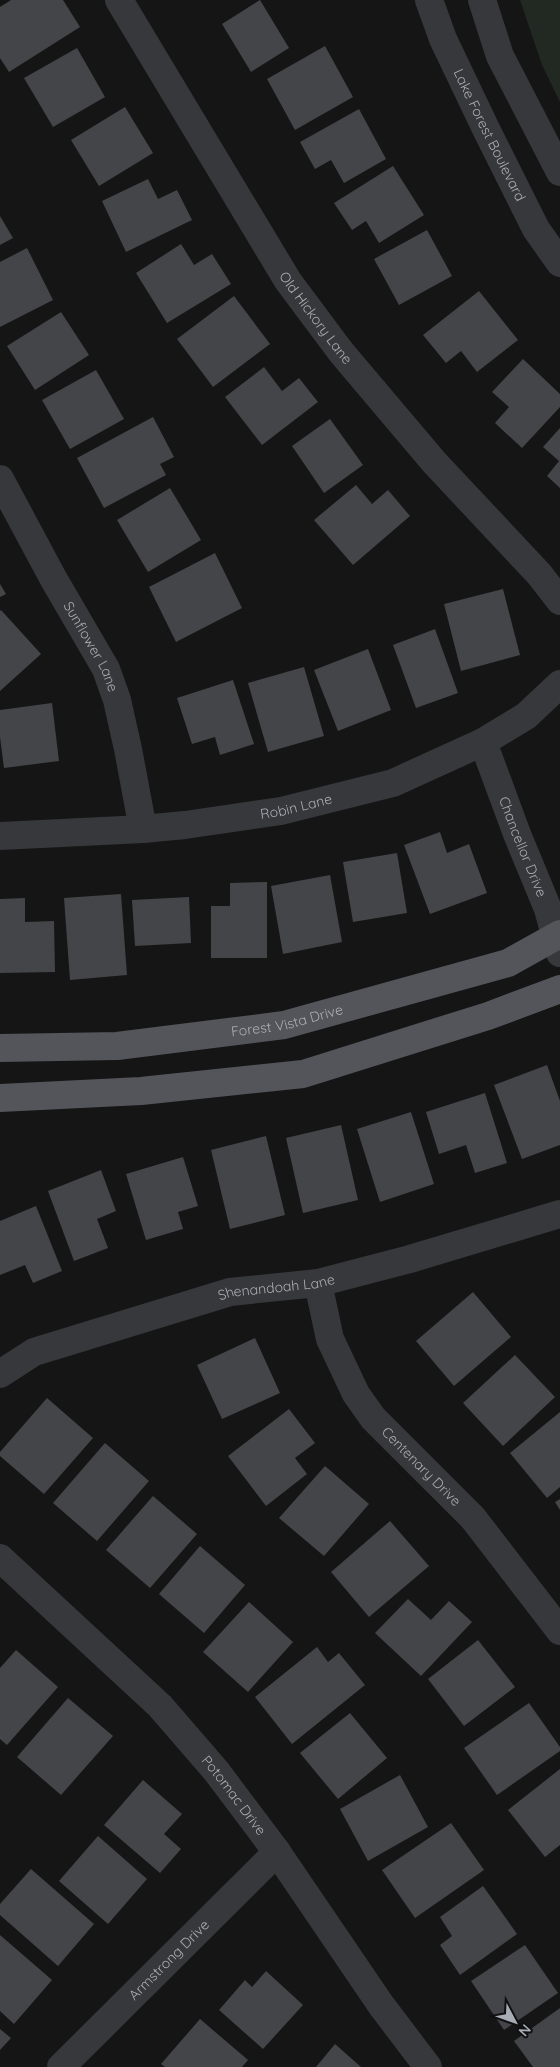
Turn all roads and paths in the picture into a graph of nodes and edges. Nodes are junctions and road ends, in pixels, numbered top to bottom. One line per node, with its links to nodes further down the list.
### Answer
1 (119, 0): 7 (street, Old Hickory Lane)
2 (429, 0): 5 (street, Lake Forest Boulevard)
3 (482, 0): 4 (street)
4 (560, 172)
5 (560, 263)
6 (0, 479): 10 (street, Sunflower Lane)
7 (560, 601)
8 (560, 684): 9 (street, Robin Lane)
9 (483, 742): 10 (street, Robin Lane); 12 (street, Chancellor Drive)
10 (143, 829): 11 (street, Robin Lane)
11 (0, 836)
12 (558, 941): 14 (main road, Forest Vista Drive)
13 (560, 989): 15 (main road)
14 (0, 1048)
15 (0, 1098)
16 (560, 1214): 17 (street, Shenandoah Lane)
17 (318, 1283): 18 (street, Shenandoah Lane); 20 (street, Centenary Drive)
18 (0, 1374)
19 (0, 1558): 21 (street, Potomac Drive)
20 (560, 1631)
21 (277, 1852): 22 (street, Armstrong Drive); 23 (street, Potomac Drive)
22 (61, 2067)
23 (428, 2067)

